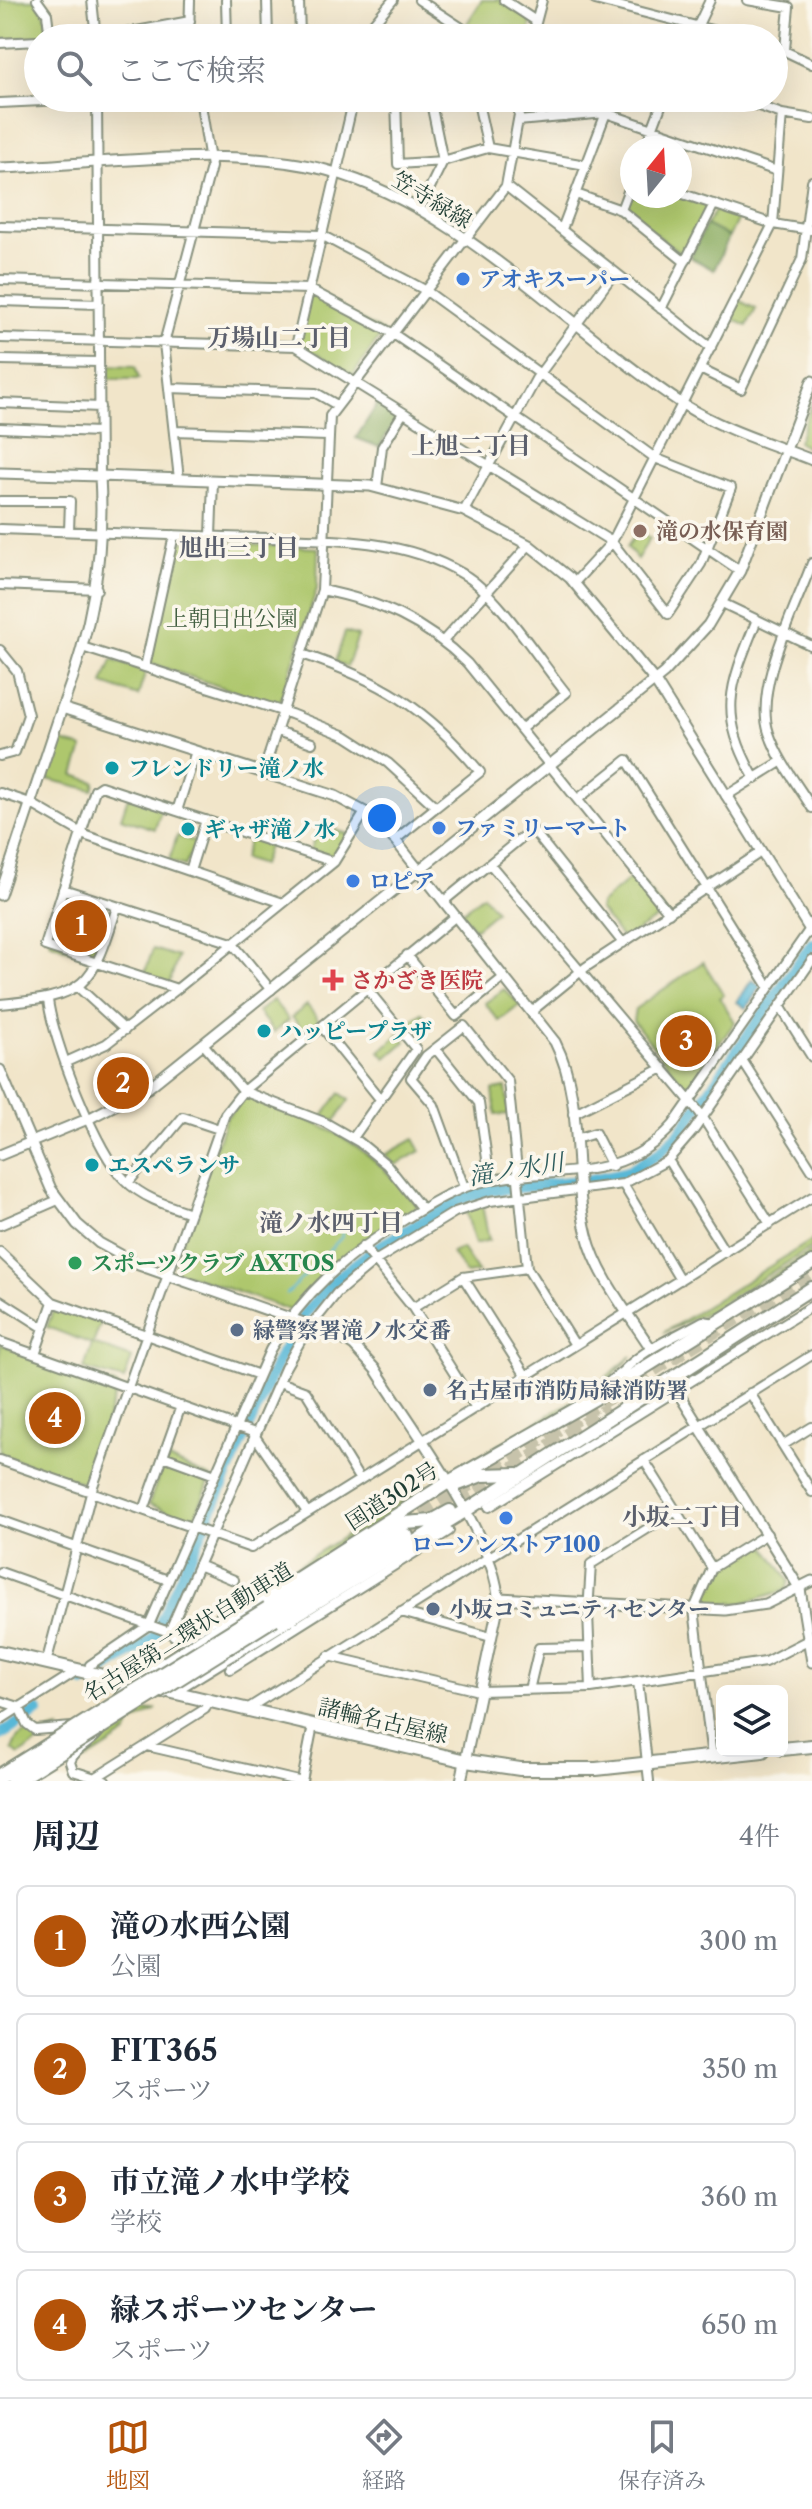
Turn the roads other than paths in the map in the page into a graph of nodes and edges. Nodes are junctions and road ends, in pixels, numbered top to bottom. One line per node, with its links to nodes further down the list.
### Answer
1 (37, 0): 16 (street)
2 (92, 0): 17 (street)
3 (190, 0): 14 (street)
4 (226, 0): 20 (street)
5 (267, 0): 21 (street)
6 (299, 0): 22 (street)
7 (419, 0): 24 (street)
8 (504, 0): 15 (street)
9 (542, 0): 15 (street)
10 (595, 0): 26 (street)
11 (710, 0): 27 (street)
12 (747, 0): 28 (street)
13 (390, 1): 23 (street)
14 (190, 21): 18 (street); 19 (street)
15 (536, 21): 25 (street)
16 (48, 24)
17 (96, 24)
18 (174, 24)
19 (190, 24)
20 (227, 24)
21 (268, 24)
22 (300, 24)
23 (372, 24)
24 (456, 24)
25 (535, 24)
26 (690, 24)
27 (699, 24)
28 (787, 24)
29 (24, 42): 30 (street)
30 (0, 43)
31 (788, 51): 32 (street)
32 (812, 64)
33 (24, 102): 34 (street)
34 (0, 103)
35 (97, 112): 56 (street)
36 (203, 112): 54 (street)
37 (351, 112): 60 (street)
38 (396, 112): 55 (street)
39 (433, 112): 55 (street)
40 (480, 112): 52 (street)
41 (520, 112): 49 (street)
42 (564, 112): 47 (street)
43 (659, 112): 50 (street)
44 (776, 112): 46 (street)
45 (606, 113): 47 (street); 50 (street); 57 (street)
46 (782, 114): 48 (street); 59 (street)
47 (565, 117): 49 (street)
48 (812, 119)
49 (518, 121): 53 (street)
50 (652, 129): 51 (street); 59 (street)
51 (649, 136)
52 (488, 148): 53 (street); 55 (street)
53 (512, 152): 57 (street); 62 (street)
54 (212, 159): 56 (street, 笠寺緑線); 60 (street, 笠寺緑線); 73 (street)
55 (443, 161): 66 (street)
56 (99, 164): 58 (street, 笠寺緑線); 70 (street)
57 (586, 165): 63 (street)
58 (0, 168)
59 (777, 171): 68 (street)
60 (336, 173): 66 (street, 笠寺緑線); 74 (street)
61 (812, 181): 72 (street)
62 (506, 186): 71 (street); 75 (street)
63 (576, 194): 67 (street); 71 (street)
64 (692, 197): 65 (street)
65 (714, 204): 68 (street); 76 (street)
66 (420, 208): 75 (street, 笠寺緑線)
67 (621, 210): 76 (street)
68 (773, 224): 72 (street); 92 (street)
69 (0, 226): 70 (street)
70 (99, 228): 73 (street); 79 (street)
71 (562, 229): 77 (street)
72 (810, 230): 95 (street)
73 (193, 231): 74 (street); 80 (street)
74 (321, 235): 81 (street); 82 (street)
75 (465, 240): 82 (street); 86 (street, 笠寺緑線)
76 (685, 262): 85 (street)
77 (615, 272): 85 (street); 86 (street)
78 (0, 280): 79 (street)
79 (99, 282): 80 (street); 84 (street)
80 (179, 285): 81 (street); 90 (street)
81 (309, 289): 87 (street); 91 (street)
82 (425, 290): 87 (street); 96 (street)
83 (0, 301): 84 (street)
84 (99, 304): 89 (street)
85 (661, 309): 92 (street)
86 (576, 324): 96 (street); 101 (street, 笠寺緑線)
87 (392, 333): 98 (street); 105 (street)
88 (0, 338): 89 (street)
89 (99, 341): 90 (street); 94 (street)
90 (164, 343): 91 (street); 99 (street)
91 (296, 346): 98 (street)
92 (711, 348): 95 (street)
93 (0, 360): 94 (street)
94 (99, 362): 103 (street)
95 (700, 369): 101 (street)
96 (539, 374): 105 (street); 111 (street)
97 (812, 381): 110 (street)
98 (354, 383): 102 (street); 104 (street)
99 (169, 388): 102 (street); 107 (street)
100 (0, 403): 103 (street)
101 (683, 404): 110 (street, 笠寺緑線); 111 (street)
102 (337, 405): 109 (street)
103 (100, 407): 108 (street)
104 (403, 413): 113 (street); 119 (street)
105 (515, 418): 113 (street); 120 (street)
106 (0, 428): 108 (street)
107 (174, 431): 109 (street); 116 (street)
108 (99, 432): 115 (street)
109 (327, 436): 118 (street)
110 (786, 450): 112 (street, 笠寺緑線); 133 (street)
111 (655, 458): 120 (street); 131 (street)
112 (812, 460)
113 (489, 466): 122 (street); 129 (street)
114 (0, 473): 115 (street)
115 (100, 476): 116 (street); 125 (street)
116 (179, 479): 117 (street)
117 (213, 480): 118 (street); 127 (street)
118 (325, 483): 119 (street); 128 (street)
119 (377, 487): 122 (street)
120 (634, 499): 129 (street); 131 (street)
121 (0, 501): 124 (street)
122 (464, 511): 130 (street)
123 (0, 529): 124 (street)
124 (69, 531): 125 (street)
125 (101, 533): 126 (street); 137 (street)
126 (174, 535): 127 (street); 150 (street)
127 (211, 536): 128 (street)
128 (323, 540): 138 (street); 139 (street)
129 (612, 542): 131 (street); 134 (street)
130 (529, 545): 134 (street); 139 (street)
131 (707, 550): 133 (street)
132 (812, 563): 136 (street)
133 (740, 571): 140 (street)
134 (574, 583): 151 (street)
135 (0, 585): 137 (street)
136 (808, 586): 142 (street)
137 (97, 589): 145 (street)
138 (322, 590): 143 (street); 147 (street)
139 (486, 593): 143 (street); 154 (street)
140 (722, 603): 141 (street); 151 (street)
141 (756, 622): 142 (street); 162 (street)
142 (785, 636): 144 (street); 159 (street)
143 (444, 640): 154 (street)
144 (812, 646)
145 (82, 647): 150 (street); 152 (street)
146 (0, 650): 148 (street)
147 (302, 654): 153 (street); 167 (street)
148 (9, 658): 149 (street); 158 (street)
149 (0, 663)
150 (145, 667): 153 (street)
151 (655, 681): 160 (street); 164 (street)
152 (62, 708): 157 (street); 166 (street)
153 (283, 712): 155 (street); 167 (street)
154 (521, 729): 160 (street)
155 (277, 731): 156 (street); 161 (street)
156 (312, 743)
157 (196, 751): 161 (street); 169 (street)
158 (0, 756)
159 (782, 761): 162 (street); 168 (street)
160 (550, 765): 165 (street); 178 (street)
161 (263, 773): 170 (street)
162 (755, 779): 164 (street)
163 (0, 793): 166 (street)
164 (726, 796): 174 (street)
165 (578, 799): 179 (street); 185 (street)
166 (30, 803): 172 (street); 181 (street)
167 (436, 807): 173 (street)
168 (812, 808)
169 (177, 811): 171 (street); 172 (street)
170 (365, 812): 173 (street); 175 (street)
171 (206, 820): 175 (street); 177 (street)
172 (82, 833): 177 (street); 180 (street)
173 (395, 840): 178 (street)
174 (761, 852): 179 (street); 187 (street)
175 (334, 862): 183 (street)
176 (490, 864): 182 (street); 189 (street); 193 (street)
177 (190, 871): 183 (street)
178 (419, 871): 182 (street); 198 (street)
179 (706, 888): 185 (street); 196 (street)
180 (63, 889): 184 (street); 192 (street)
181 (0, 895)
182 (444, 901): 186 (street)
183 (283, 903): 188 (street)
184 (117, 907): 188 (street); 192 (street)
185 (669, 913): 189 (street)
186 (456, 916): 190 (street); 194 (street)
187 (811, 930): 196 (street)
188 (232, 943): 197 (street); 198 (street)
189 (623, 943): 193 (street)
190 (407, 955): 194 (street); 199 (street)
191 (812, 960): 202 (street)
192 (99, 964): 195 (street); 197 (street)
193 (581, 971): 203 (street); 211 (street)
194 (504, 977): 203 (street)
195 (78, 987): 200 (street); 205 (street)
196 (769, 987): 216 (street)
197 (177, 989): 205 (street)
198 (271, 990): 206 (street)
199 (368, 990): 204 (street); 215 (street)
200 (48, 1000): 201 (street); 210 (street)
201 (0, 1004)
202 (780, 1006): 208 (street); 209 (street)
203 (532, 1011): 217 (street)
204 (322, 1027): 214 (street); 215 (street)
205 (125, 1030): 210 (street)
206 (204, 1045): 214 (street); 218 (street)
207 (436, 1049): 227 (street); 231 (street); 232 (street)
208 (812, 1057)
209 (742, 1060): 216 (street); 226 (street)
210 (66, 1062): 218 (street)
211 (663, 1068): 216 (street); 217 (street)
212 (0, 1070): 213 (street)
213 (3, 1085): 222 (street)
214 (243, 1091): 219 (street); 220 (street)
215 (380, 1099): 220 (street)
216 (697, 1109): 224 (street); 225 (street); 237 (street)
217 (573, 1114): 221 (street)
218 (90, 1118): 222 (street); 229 (street)
219 (219, 1129): 229 (street); 236 (street)
220 (353, 1138): 235 (street)
221 (576, 1139): 225 (street); 228 (street)
222 (31, 1143): 223 (street); 234 (street)
223 (0, 1155)
224 (668, 1160): 230 (street); 240 (street)
225 (612, 1166): 228 (street)
226 (812, 1170)
227 (490, 1180): 231 (street); 232 (street)
228 (580, 1181): 230 (street); 232 (street); 232 (street); 252 (street)
229 (128, 1183): 236 (street)
230 (623, 1184): 246 (street)
231 (464, 1187): 235 (street)
232 (519, 1188): 241 (street); 243 (street)
233 (812, 1197): 237 (street)
234 (58, 1200): 238 (street); 244 (street)
235 (422, 1209): 241 (street)
236 (190, 1213): 244 (street)
237 (770, 1224): 240 (street)
238 (0, 1225)
239 (0, 1252): 249 (street)
240 (725, 1252): 246 (street)
241 (369, 1254): 251 (street); 253 (street); 253 (street)
242 (812, 1263): 254 (main road, 国道302号)
243 (527, 1268): 245 (street); 258 (street)
244 (168, 1275): 253 (street); 256 (street)
245 (463, 1277): 251 (street); 263 (street)
246 (680, 1280): 252 (street)
247 (812, 1288): 272 (main road)
248 (0, 1300): 255 (street)
249 (53, 1302): 255 (street); 256 (street)
250 (812, 1306): 266 (street)
251 (413, 1308): 271 (street)
252 (628, 1312): 258 (street); 259 (street)
253 (300, 1321): 262 (street); 264 (street); 276 (street)
254 (716, 1323): 259 (street); 268 (main road, 国道302号)
255 (44, 1328): 260 (street)
256 (146, 1335): 262 (street); 265 (street)
257 (0, 1342): 260 (street)
258 (575, 1345): 263 (street)
259 (650, 1347): 268 (street)
260 (35, 1354): 265 (street)
261 (812, 1355): 267 (street)
262 (259, 1375): 275 (street)
263 (526, 1376): 271 (street)
264 (279, 1382): 275 (street); 283 (street)
265 (128, 1387): 270 (street); 285 (street)
266 (677, 1391): 269 (street); 273 (street)
267 (750, 1393): 273 (street); 277 (street)
268 (599, 1396): 284 (main road, 国道302号)
269 (654, 1404): 272 (street); 287 (street)
270 (181, 1406): 275 (street); 278 (street)
271 (476, 1408): 276 (street)
272 (610, 1415): 281 (main road)
273 (699, 1425): 280 (street); 296 (street)
274 (812, 1427): 277 (street)
275 (246, 1430): 282 (street); 291 (street); 294 (street)
276 (421, 1442): 283 (street); 284 (street)
277 (783, 1445): 286 (street)
278 (163, 1456): 282 (street); 288 (street)
279 (0, 1460): 285 (street)
280 (644, 1460): 290 (street); 299 (street)
281 (524, 1471): 284 (main road); 289 (main road)
282 (215, 1475): 294 (street)
283 (360, 1480): 291 (street)
284 (447, 1483): 289 (street); 293 (main road, 国道302号)
285 (91, 1491): 288 (street); 298 (street)
286 (812, 1492)
287 (489, 1507)
288 (144, 1510): 294 (street)
289 (465, 1511): 293 (main road); 297 (main road); 299 (street)
290 (676, 1511): 301 (street); 309 (street)
291 (307, 1512): 294 (street)
292 (0, 1520): 298 (street)
293 (378, 1529): 311 (main road, 国道302号)
294 (202, 1531): 300 (street); 303 (street)
295 (449, 1531): 297 (street)
296 (767, 1534): 301 (street); 306 (street)
297 (410, 1539): 313 (highway, 名古屋第二環状自動車道)
298 (77, 1547): 303 (street); 307 (street)
299 (490, 1556): 308 (street); 312 (street)
300 (198, 1565): 304 (street); 314 (street)
301 (712, 1568): 310 (street)
302 (0, 1572): 307 (street)
303 (168, 1580): 314 (street)
304 (234, 1580)
305 (812, 1581): 306 (street)
306 (800, 1589): 310 (street); 316 (street)
307 (65, 1595): 314 (street); 320 (street)
308 (499, 1598): 309 (street); 315 (street)
309 (588, 1603): 310 (street); 318 (street)
310 (694, 1609): 325 (street)
311 (249, 1610): 314 (street); 326 (main road, 国道302号)
312 (401, 1612): 315 (street); 321 (street)
313 (278, 1621): 323 (street); 328 (main road); 349 (highway, 名古屋第二環状自動車道, bridge); 351 (highway, 名古屋第二環状自動車道, bridge)
314 (159, 1628): 324 (street)
315 (491, 1637): 331 (street)
316 (810, 1639): 322 (street); 325 (street)
317 (0, 1645): 320 (main road, 諸輪名古屋線)
318 (589, 1647): 329 (street); 330 (street)
319 (0, 1652): 324 (main road, 諸輪名古屋線)
320 (48, 1656): 324 (main road, 諸輪名古屋線)
321 (329, 1656): 331 (street); 334 (street)
322 (812, 1662)
323 (230, 1669)
324 (95, 1670): 326 (main road, 諸輪名古屋線); 335 (street)
325 (699, 1672): 327 (street); 345 (street)
326 (138, 1680): 328 (main road, 諸輪名古屋線); 338 (main road, 国道302号)
327 (638, 1681): 329 (street); 348 (street)
328 (174, 1688): 332 (main road, 諸輪名古屋線); 334 (main road, 諸輪名古屋線); 339 (main road)
329 (591, 1688): 330 (street)
330 (529, 1690): 331 (street)
331 (479, 1691): 347 (street)
332 (209, 1700): 334 (main road, 諸輪名古屋線); 342 (street)
333 (0, 1701): 335 (street)
334 (250, 1706): 337 (main road, 諸輪名古屋線); 347 (main road, 諸輪名古屋線)
335 (20, 1711): 336 (street); 338 (street)
336 (0, 1720)
337 (313, 1725): 347 (main road, 諸輪名古屋線); 353 (street)
338 (72, 1727): 349 (main road, 国道302号, bridge)
339 (101, 1729): 350 (street); 351 (main road, bridge)
340 (812, 1739): 341 (main road)
341 (788, 1741)
342 (147, 1746): 350 (street); 353 (street)
343 (812, 1746): 344 (main road)
344 (788, 1748)
345 (716, 1749): 348 (main road, 諸輪名古屋線)
346 (716, 1754): 348 (main road, 諸輪名古屋線)
347 (467, 1757): 348 (main road, 諸輪名古屋線); 354 (street)
348 (647, 1759): 355 (street)
349 (0, 1774)
350 (95, 1778): 352 (street)
351 (15, 1781)
352 (105, 1781)
353 (300, 1781)
354 (461, 1781)
355 (649, 1781)

